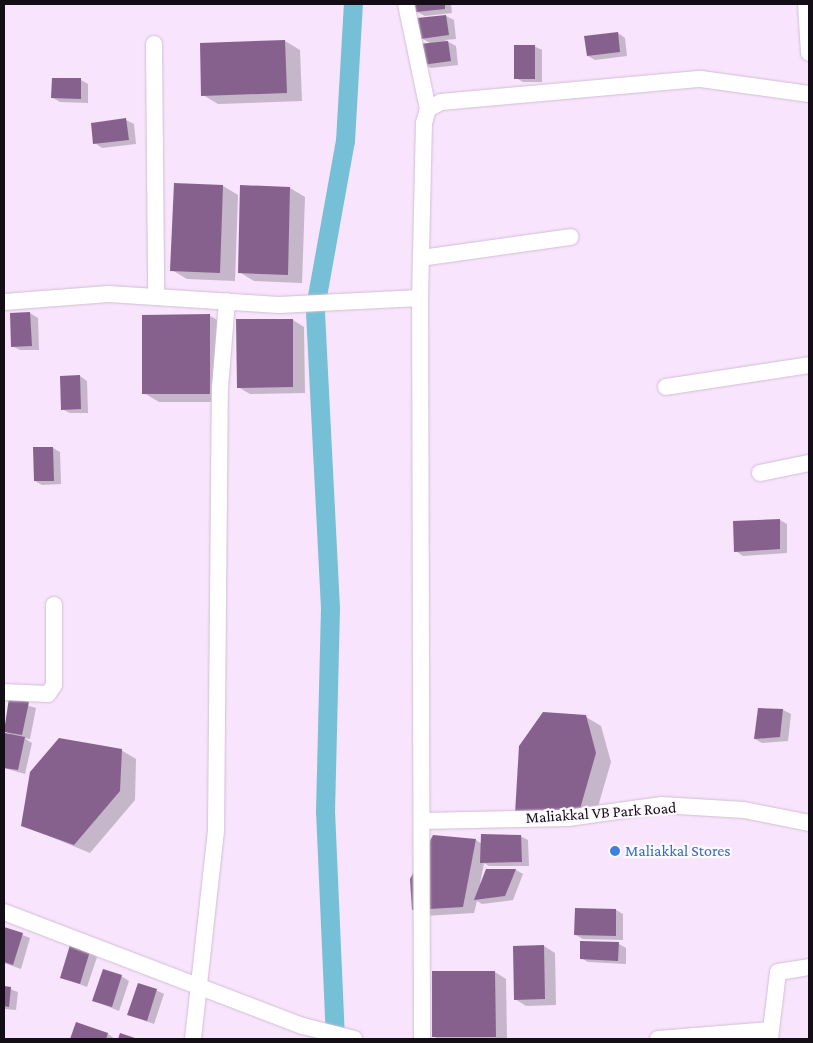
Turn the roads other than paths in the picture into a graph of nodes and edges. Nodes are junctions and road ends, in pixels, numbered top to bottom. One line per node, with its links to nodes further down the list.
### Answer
1 (406, 4): 6 (street)
2 (806, 4): 4 (street)
3 (154, 44): 9 (street)
4 (809, 52)
5 (809, 94): 6 (street)
6 (428, 110): 8 (street)
7 (571, 237): 8 (street)
8 (421, 258): 10 (street)
9 (156, 296): 11 (street); 12 (street)
10 (420, 298): 11 (street); 19 (street)
11 (227, 301): 23 (street)
12 (4, 302)
13 (809, 365): 14 (street)
14 (666, 387)
15 (809, 463): 16 (street)
16 (760, 473)
17 (54, 605): 18 (street)
18 (4, 692)
19 (422, 821): 20 (street, Maliakkal VB Park Road); 27 (street)
20 (809, 823)
21 (4, 912): 23 (street)
22 (809, 966): 24 (street)
23 (197, 985): 25 (street); 26 (street)
24 (771, 1035): 28 (street)
25 (193, 1039)
26 (354, 1039)
27 (422, 1039)
28 (658, 1039)

